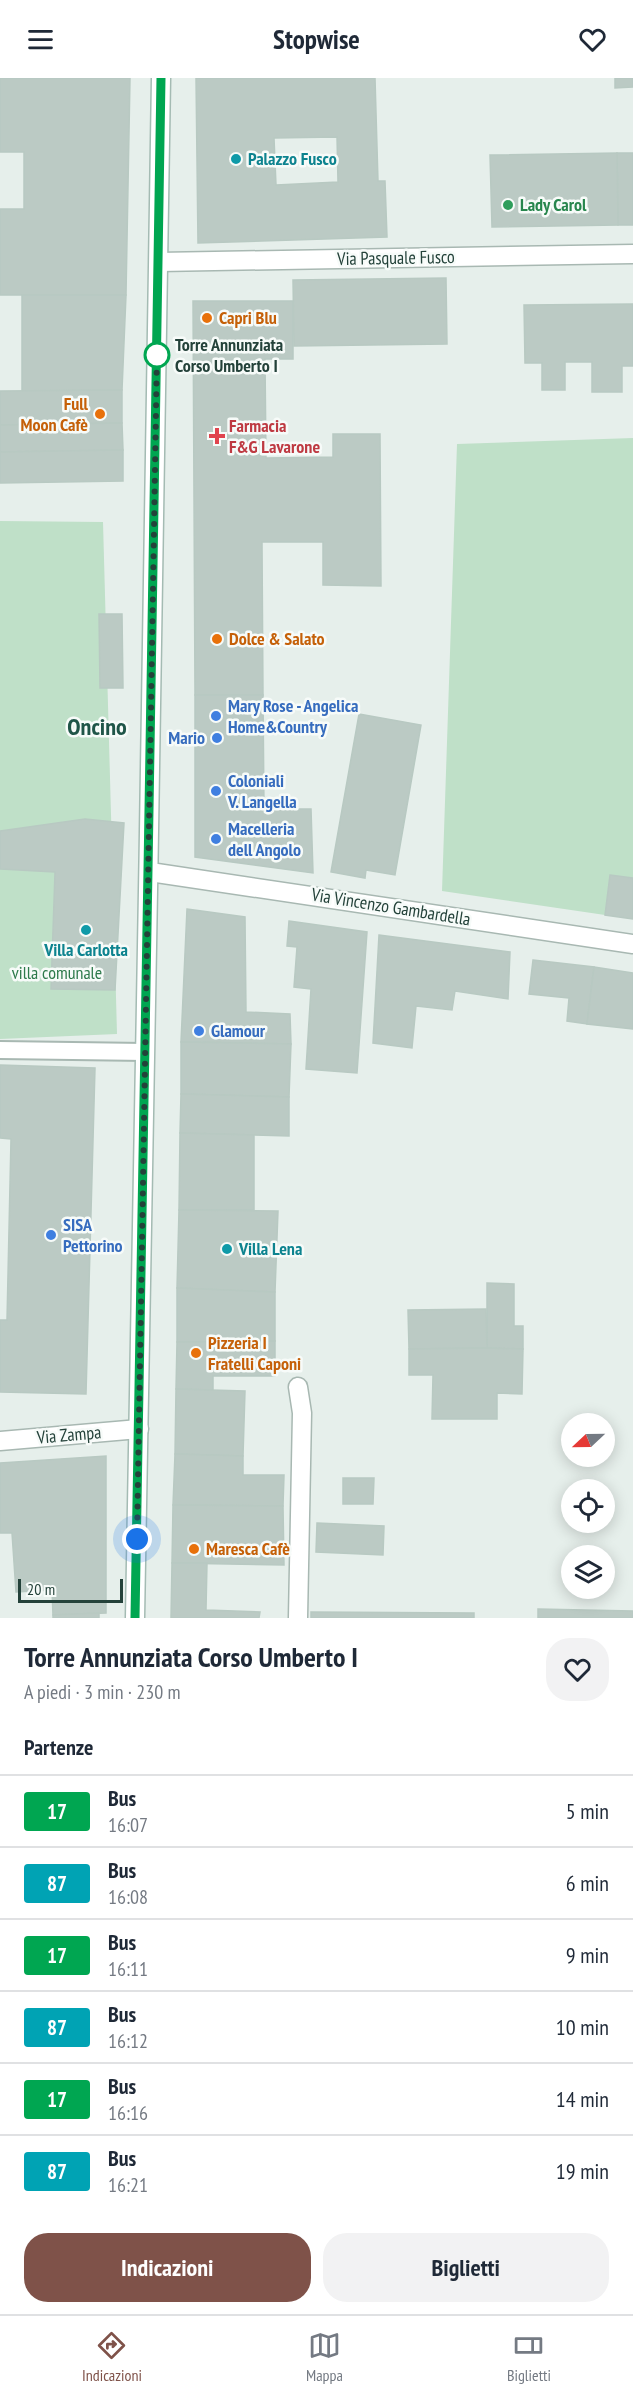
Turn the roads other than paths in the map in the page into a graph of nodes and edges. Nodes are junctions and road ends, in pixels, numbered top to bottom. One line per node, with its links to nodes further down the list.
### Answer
1 (161, 78): 3 (street)
2 (633, 254): 3 (street, Via Pasquale Fusco)
3 (159, 262): 4 (street)
4 (150, 872): 5 (street, Via Vincenzo Gambardella); 7 (street)
5 (633, 944)
6 (0, 1050): 7 (lane)
7 (145, 1052): 9 (street)
8 (298, 1387): 12 (street)
9 (139, 1430): 10 (street, Via Zampa); 11 (street)
10 (0, 1441)
11 (135, 1618)
12 (298, 1618)

